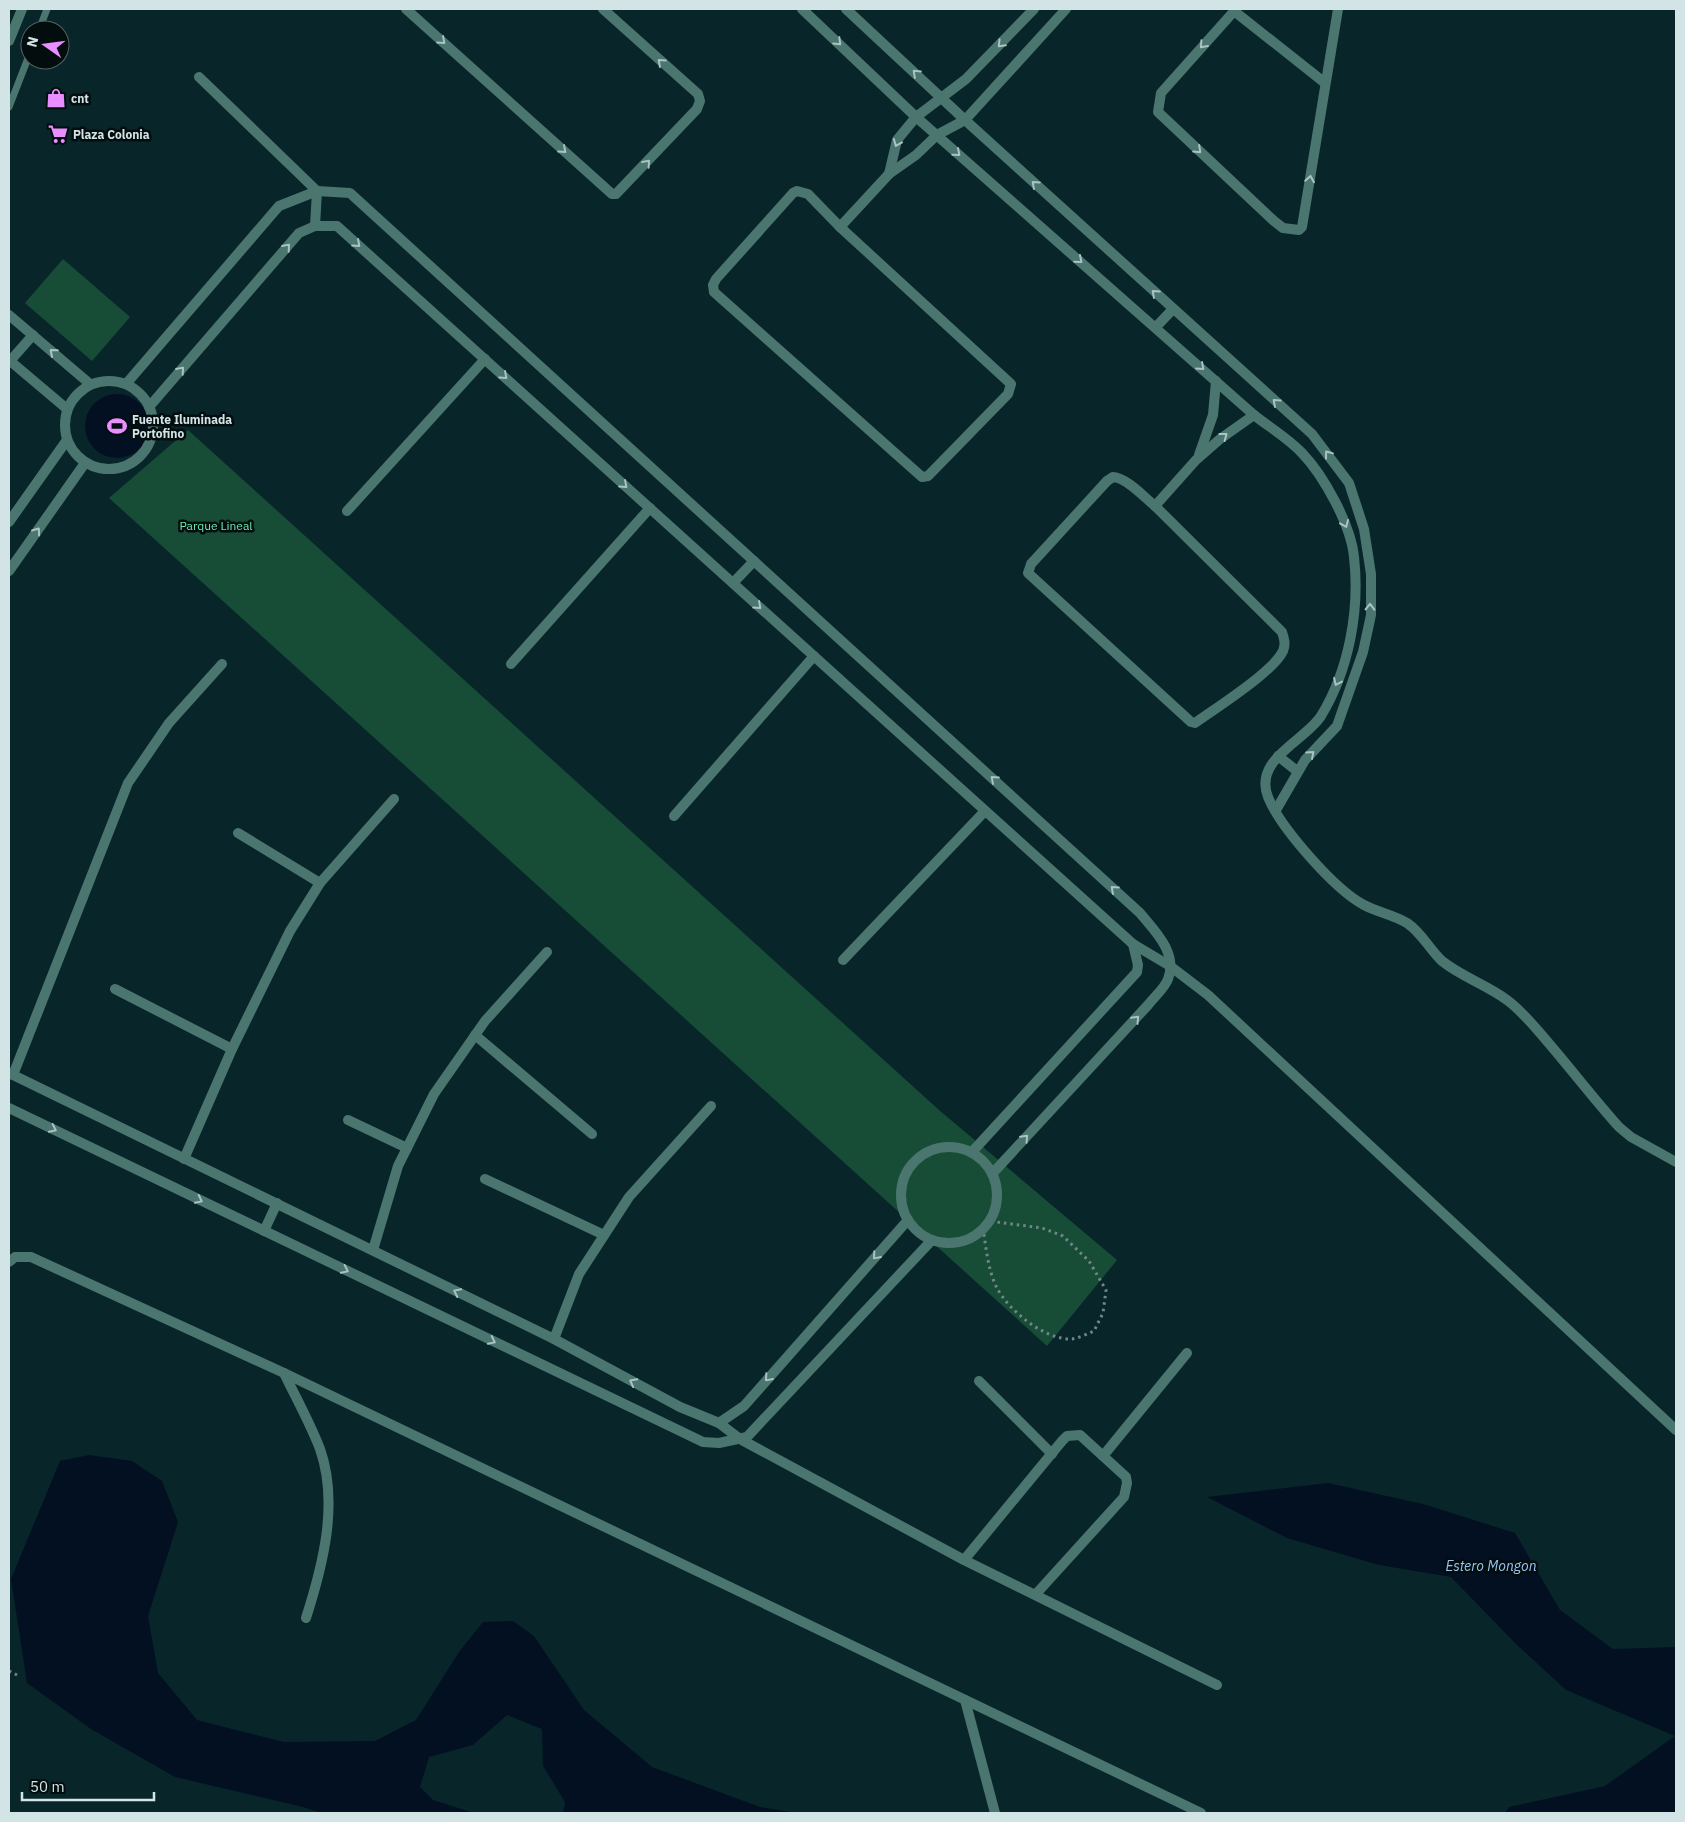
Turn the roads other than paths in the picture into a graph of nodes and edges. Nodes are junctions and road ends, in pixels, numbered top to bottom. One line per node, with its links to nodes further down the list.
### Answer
1 (22, 9): 10 (street)
2 (406, 9): 3 (street, one-way to 3)
3 (603, 9)
4 (802, 9): 16 (street, one-way to 16)
5 (846, 9): 14 (street, one-way to 5)
6 (1034, 9): 14 (street, one-way to 14)
7 (1066, 9): 17 (street)
8 (1338, 9): 13 (street)
9 (1235, 10): 13 (street); 13 (street, one-way to 13)
10 (9, 42)
11 (23, 70): 15 (lane)
12 (200, 77): 20 (street)
13 (1325, 83)
14 (942, 96): 16 (street); 17 (street)
15 (9, 107)
16 (916, 117): 18 (street); 19 (street, one-way to 19)
17 (965, 120): 18 (street); 23 (street, one-way to 17)
18 (937, 135): 19 (street); 25 (street, one-way to 25)
19 (889, 174): 22 (street)
20 (317, 192): 21 (street); 31 (street); 44 (street)
21 (315, 226): 27 (street, one-way to 27); 32 (street, one-way to 21)
22 (840, 227): 22 (street)
23 (1174, 309): 25 (street); 35 (street, one-way to 23)
24 (9, 315): 26 (street)
25 (1156, 328): 29 (street, one-way to 29)
26 (33, 335): 28 (street); 30 (street, one-way to 26)
27 (485, 359): 41 (street, one-way to 41); 42 (street)
28 (9, 361): 33 (street)
29 (1216, 382): 34 (street); 38 (street)
30 (90, 384): 31 (street); 33 (street)
31 (126, 384): 32 (street)
32 (149, 407): 39 (street)
33 (67, 409): 36 (street)
34 (1254, 415): 37 (street); 38 (street, one-way to 34)
35 (1312, 434): 37 (street); 51 (street, one-way to 35)
36 (66, 440): 39 (street); 43 (street)
37 (1302, 452): 50 (street, one-way to 50)
38 (1196, 460): 40 (street)
39 (85, 463): 45 (street, one-way to 39)
40 (1155, 506): 40 (street)
41 (650, 508): 46 (street); 49 (street)
42 (347, 511)
43 (9, 522)
44 (754, 561): 46 (street); 63 (street, one-way to 44)
45 (9, 571)
46 (732, 583): 47 (street, one-way to 47)
47 (814, 656): 56 (street); 57 (street)
48 (222, 664): 67 (street)
49 (511, 664)
50 (1314, 724): 51 (street); 52 (street)
51 (1334, 729): 53 (street, one-way to 51)
52 (1278, 756): 53 (street); 55 (street)
53 (1297, 771): 55 (street)
54 (394, 800): 59 (street)
55 (1276, 810): 75 (street)
56 (985, 811): 60 (street); 62 (street)
57 (674, 816)
58 (238, 833): 59 (street)
59 (320, 883): 66 (street)
60 (1133, 944): 63 (street); 73 (street)
61 (547, 952): 65 (street)
62 (844, 960)
63 (1170, 966): 76 (street, one-way to 63); 90 (street)
64 (115, 989): 66 (street)
65 (475, 1035): 71 (street); 72 (street)
66 (232, 1049): 74 (street)
67 (11, 1074): 74 (street)
68 (711, 1106): 81 (street)
69 (9, 1108): 80 (street, one-way to 80)
70 (348, 1120): 72 (street)
71 (592, 1134)
72 (407, 1148): 83 (street)
73 (972, 1152): 76 (street); 79 (street)
74 (184, 1158): 78 (street)
75 (1676, 1162)
76 (992, 1174): 82 (street)
77 (485, 1179): 81 (street)
78 (277, 1203): 80 (street); 83 (street)
79 (908, 1220): 82 (street); 89 (street, one-way to 89)
80 (264, 1231): 91 (street, one-way to 91)
81 (604, 1235): 85 (street)
82 (932, 1240): 91 (street)
83 (373, 1250): 85 (street, one-way to 83)
84 (9, 1262): 87 (street)
85 (554, 1339): 89 (street, one-way to 85)
86 (1187, 1354): 93 (street)
87 (284, 1372): 96 (street); 98 (street)
88 (979, 1381): 92 (street)
89 (719, 1423): 91 (street)
90 (1676, 1430)
91 (740, 1439): 94 (street)
92 (1052, 1454): 93 (street); 94 (street)
93 (1103, 1456): 95 (street)
94 (964, 1560): 95 (street)
95 (1036, 1594): 97 (street)
96 (306, 1618)
97 (1217, 1685)
98 (965, 1700): 99 (street); 100 (street)
99 (995, 1813)
100 (1201, 1813)

